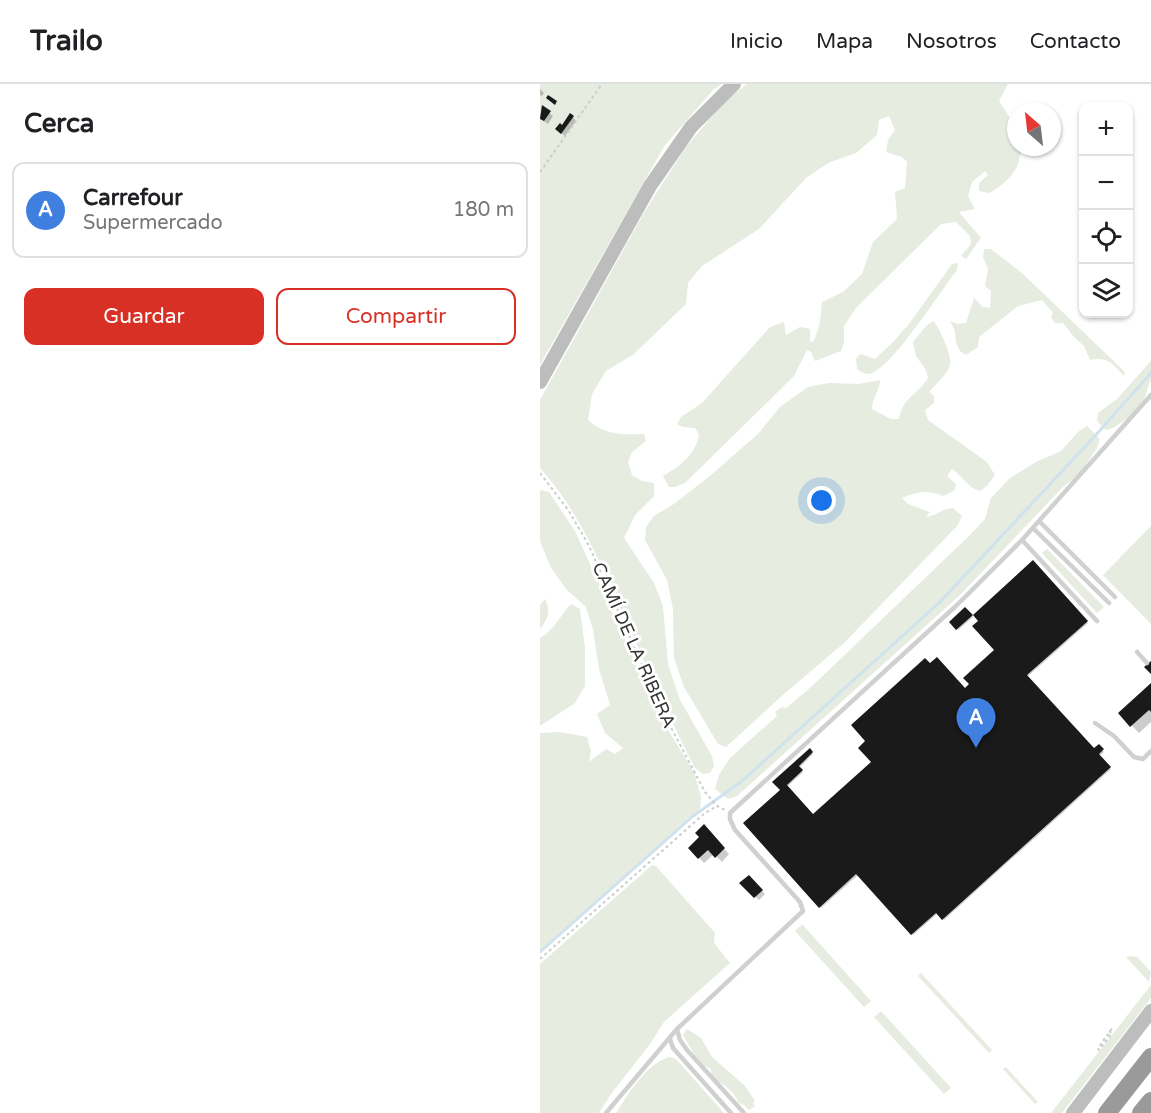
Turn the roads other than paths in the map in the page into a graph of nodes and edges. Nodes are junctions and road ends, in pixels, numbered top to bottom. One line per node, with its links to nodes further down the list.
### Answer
1 (734, 84): 2 (main road)
2 (540, 381)
3 (1151, 395): 4 (lane)
4 (1039, 521): 5 (lane); 7 (lane)
5 (1033, 528): 6 (lane); 8 (lane)
6 (1022, 540): 9 (lane); 15 (lane)
7 (1115, 597)
8 (1109, 603)
9 (1097, 621)
10 (1137, 652): 11 (lane)
11 (1147, 663)
12 (1095, 723): 13 (lane)
13 (1151, 751)
14 (1151, 1011): 22 (main road)
15 (677, 1029): 16 (lane); 21 (lane)
16 (670, 1039): 19 (lane); 20 (lane)
17 (1151, 1057): 23 (highway)
18 (1151, 1101): 24 (highway)
19 (606, 1113)
20 (731, 1113)
21 (744, 1113)
22 (1073, 1113)
23 (1107, 1113)
24 (1141, 1113)

